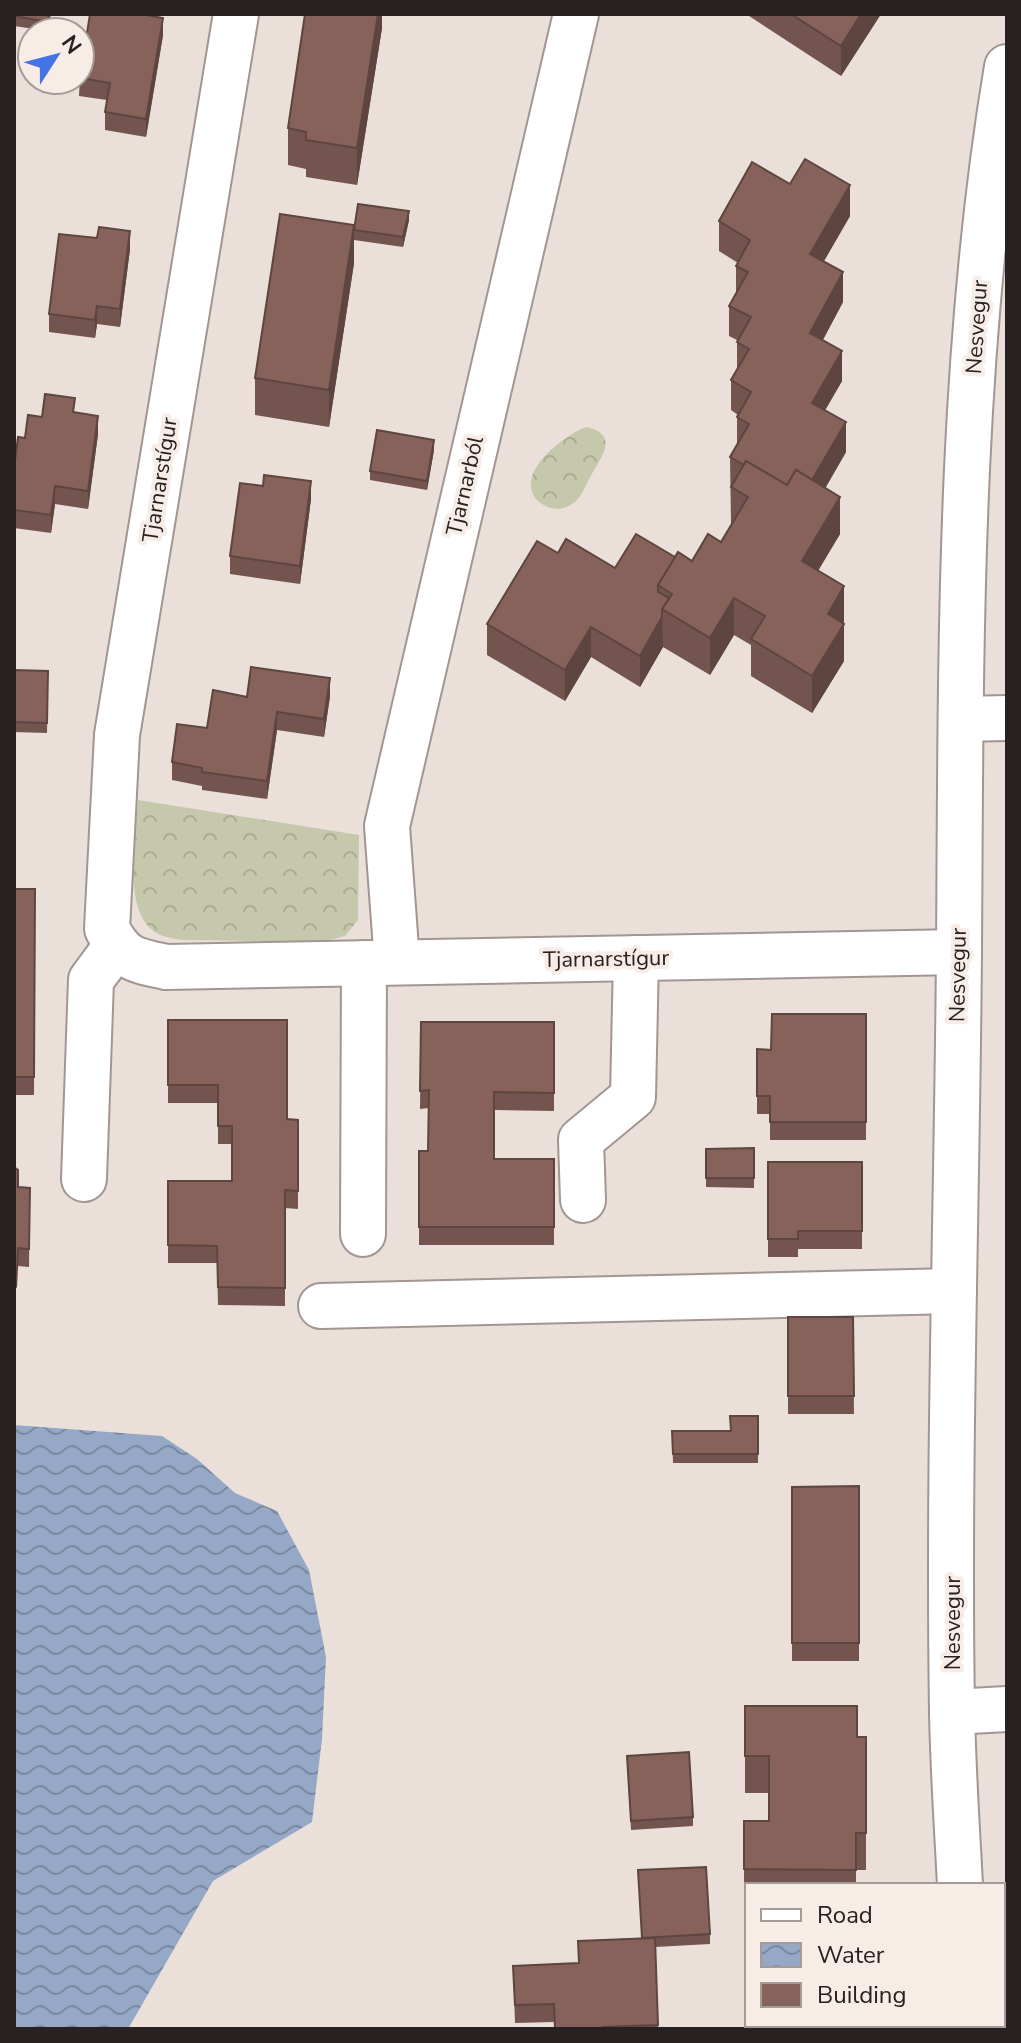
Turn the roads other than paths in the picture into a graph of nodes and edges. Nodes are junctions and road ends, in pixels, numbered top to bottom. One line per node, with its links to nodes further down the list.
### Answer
1 (236, 14): 6 (street, Tjarnarstígur)
2 (576, 14): 9 (street, Tjarnarból)
3 (1007, 67): 5 (street, Nesvegur)
4 (1007, 718): 5 (street)
5 (961, 719): 7 (street, Nesvegur)
6 (116, 946): 9 (street, Tjarnarstígur); 10 (street)
7 (959, 952): 8 (street, Tjarnarstígur); 13 (street, Nesvegur)
8 (636, 958): 9 (street, Tjarnarstígur); 11 (street)
9 (380, 963): 12 (street, Tjarnarból)
10 (84, 1179)
11 (583, 1200)
12 (363, 1234)
13 (954, 1291): 14 (street); 16 (street, Nesvegur)
14 (321, 1306)
15 (1007, 1709): 16 (street)
16 (952, 1712): 17 (street, Nesvegur)
17 (960, 1883)

